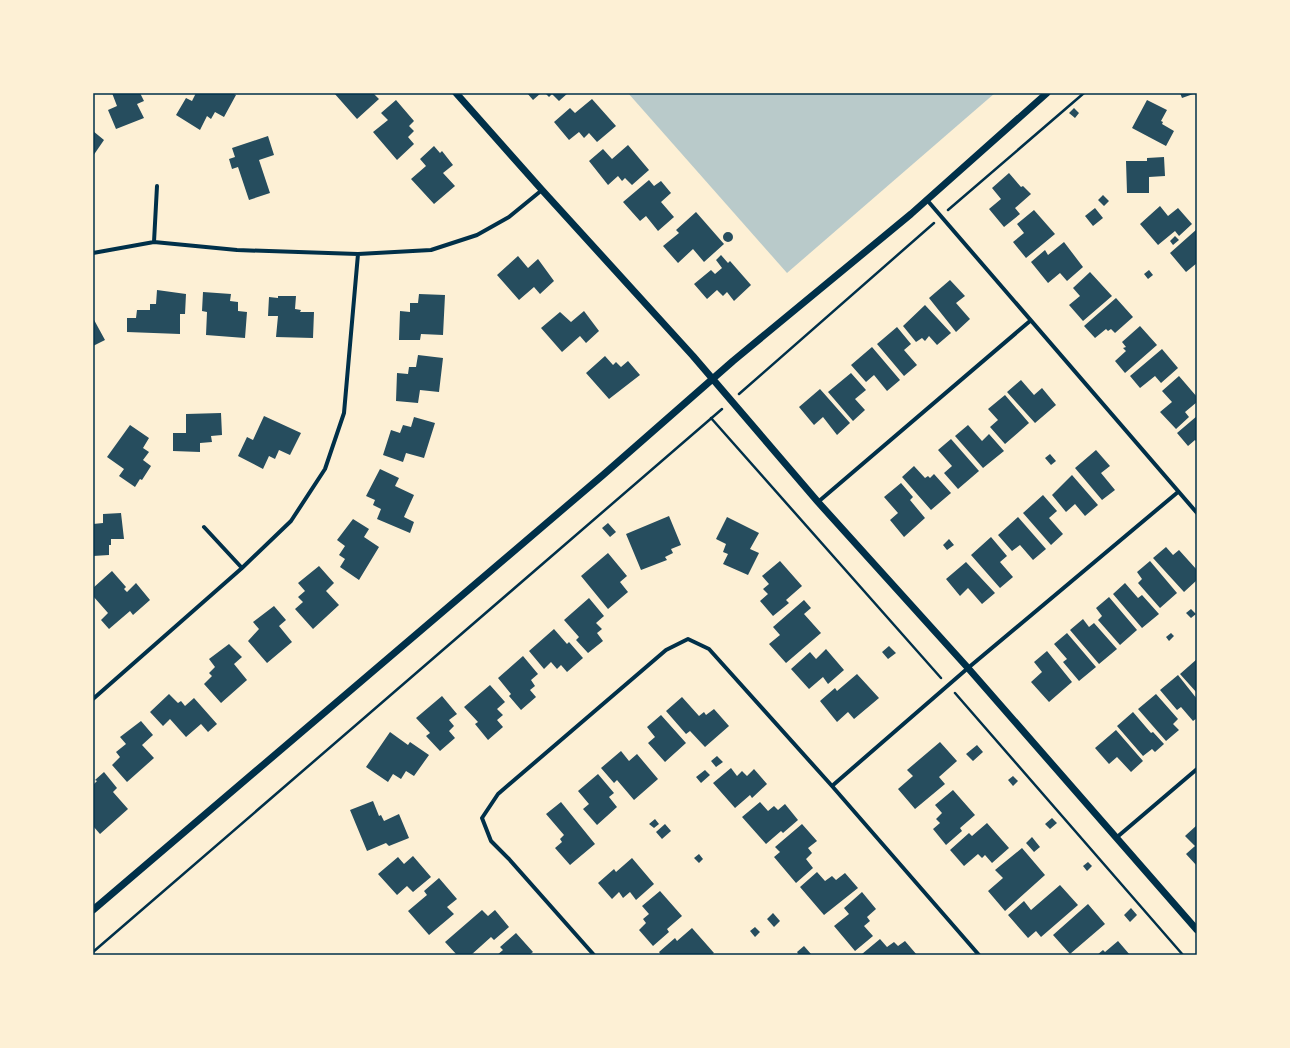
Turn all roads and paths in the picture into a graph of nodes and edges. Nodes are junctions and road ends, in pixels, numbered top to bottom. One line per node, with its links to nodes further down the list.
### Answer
1 (456, 93): 5 (street)
2 (1047, 93): 6 (street)
3 (1084, 93): 7 (path)
4 (157, 186): 8 (street)
5 (542, 190): 10 (street); 12 (street)
6 (927, 200): 7 (street); 12 (street)
7 (941, 216): 11 (street); 13 (path)
8 (154, 242): 9 (street); 10 (street)
9 (93, 253)
10 (358, 254): 18 (street)
11 (1030, 321): 14 (street); 15 (street)
12 (712, 379): 13 (street); 24 (street)
13 (731, 400): 15 (street); 26 (path)
14 (1178, 492): 16 (street); 19 (street)
15 (818, 502): 19 (street)
16 (1197, 513)
17 (204, 527): 18 (street)
18 (242, 568): 20 (street)
19 (968, 668): 22 (street); 23 (street)
20 (93, 699)
21 (1197, 768): 23 (street)
22 (832, 786): 27 (street); 28 (street)
23 (1116, 838): 25 (street)
24 (93, 910)
25 (1197, 930)
26 (93, 952)
27 (594, 955)
28 (979, 955)

